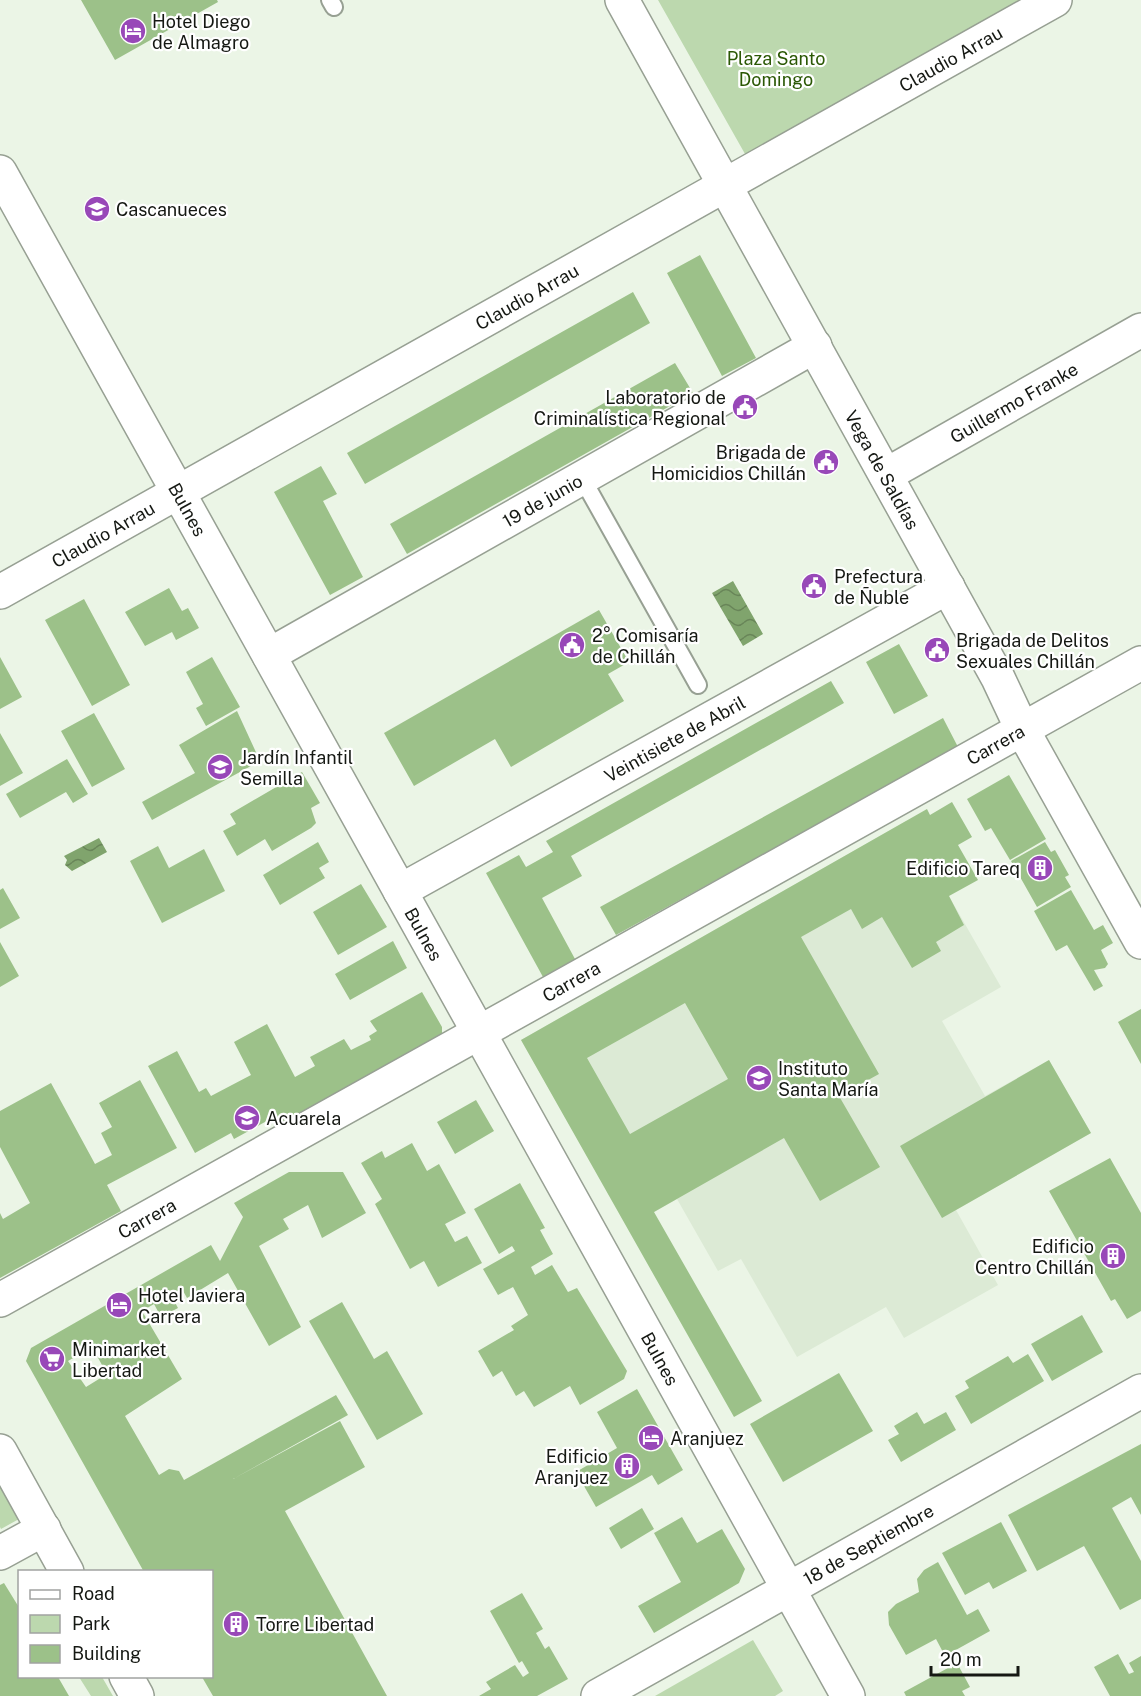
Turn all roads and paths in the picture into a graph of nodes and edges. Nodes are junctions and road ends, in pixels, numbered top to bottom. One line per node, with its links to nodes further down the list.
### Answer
1 (622, 0): 4 (street, Vega de Saldías)
2 (1055, 0): 4 (street, Claudio Arrau)
3 (0, 172): 9 (street, Bulnes)
4 (725, 186): 6 (street, Vega de Saldías); 9 (street, Claudio Arrau)
5 (1141, 330): 7 (street, Guillermo Franke)
6 (815, 346): 7 (street, Vega de Saldías); 8 (street, 19 de junio)
7 (886, 475): 10 (street, Vega de Saldías)
8 (582, 478): 12 (street, 19 de junio); 14 (lane)
9 (178, 492): 11 (street, Claudio Arrau); 12 (street, Bulnes)
10 (948, 587): 15 (street, Vega de Saldías); 16 (street, Veintisiete de Abril)
11 (0, 592)
12 (269, 655): 16 (street, Bulnes)
13 (1141, 663): 15 (street, Carrera)
14 (698, 685)
15 (1022, 729): 17 (street, Vega de Saldías); 18 (street, Carrera)
16 (400, 891): 18 (street, Bulnes)
17 (1141, 942)
18 (478, 1032): 19 (street, Carrera); 25 (street, Bulnes)
19 (0, 1300)
20 (1141, 1391): 25 (street, 18 de Septiembre)
21 (0, 1451): 22 (street)
22 (44, 1528): 23 (street); 24 (street)
23 (0, 1553)
24 (66, 1570)
25 (788, 1589): 28 (street, 18 de Septiembre); 29 (street, Bulnes)
26 (127, 1678): 27 (street)
27 (137, 1696)
28 (598, 1696)
29 (848, 1696)

